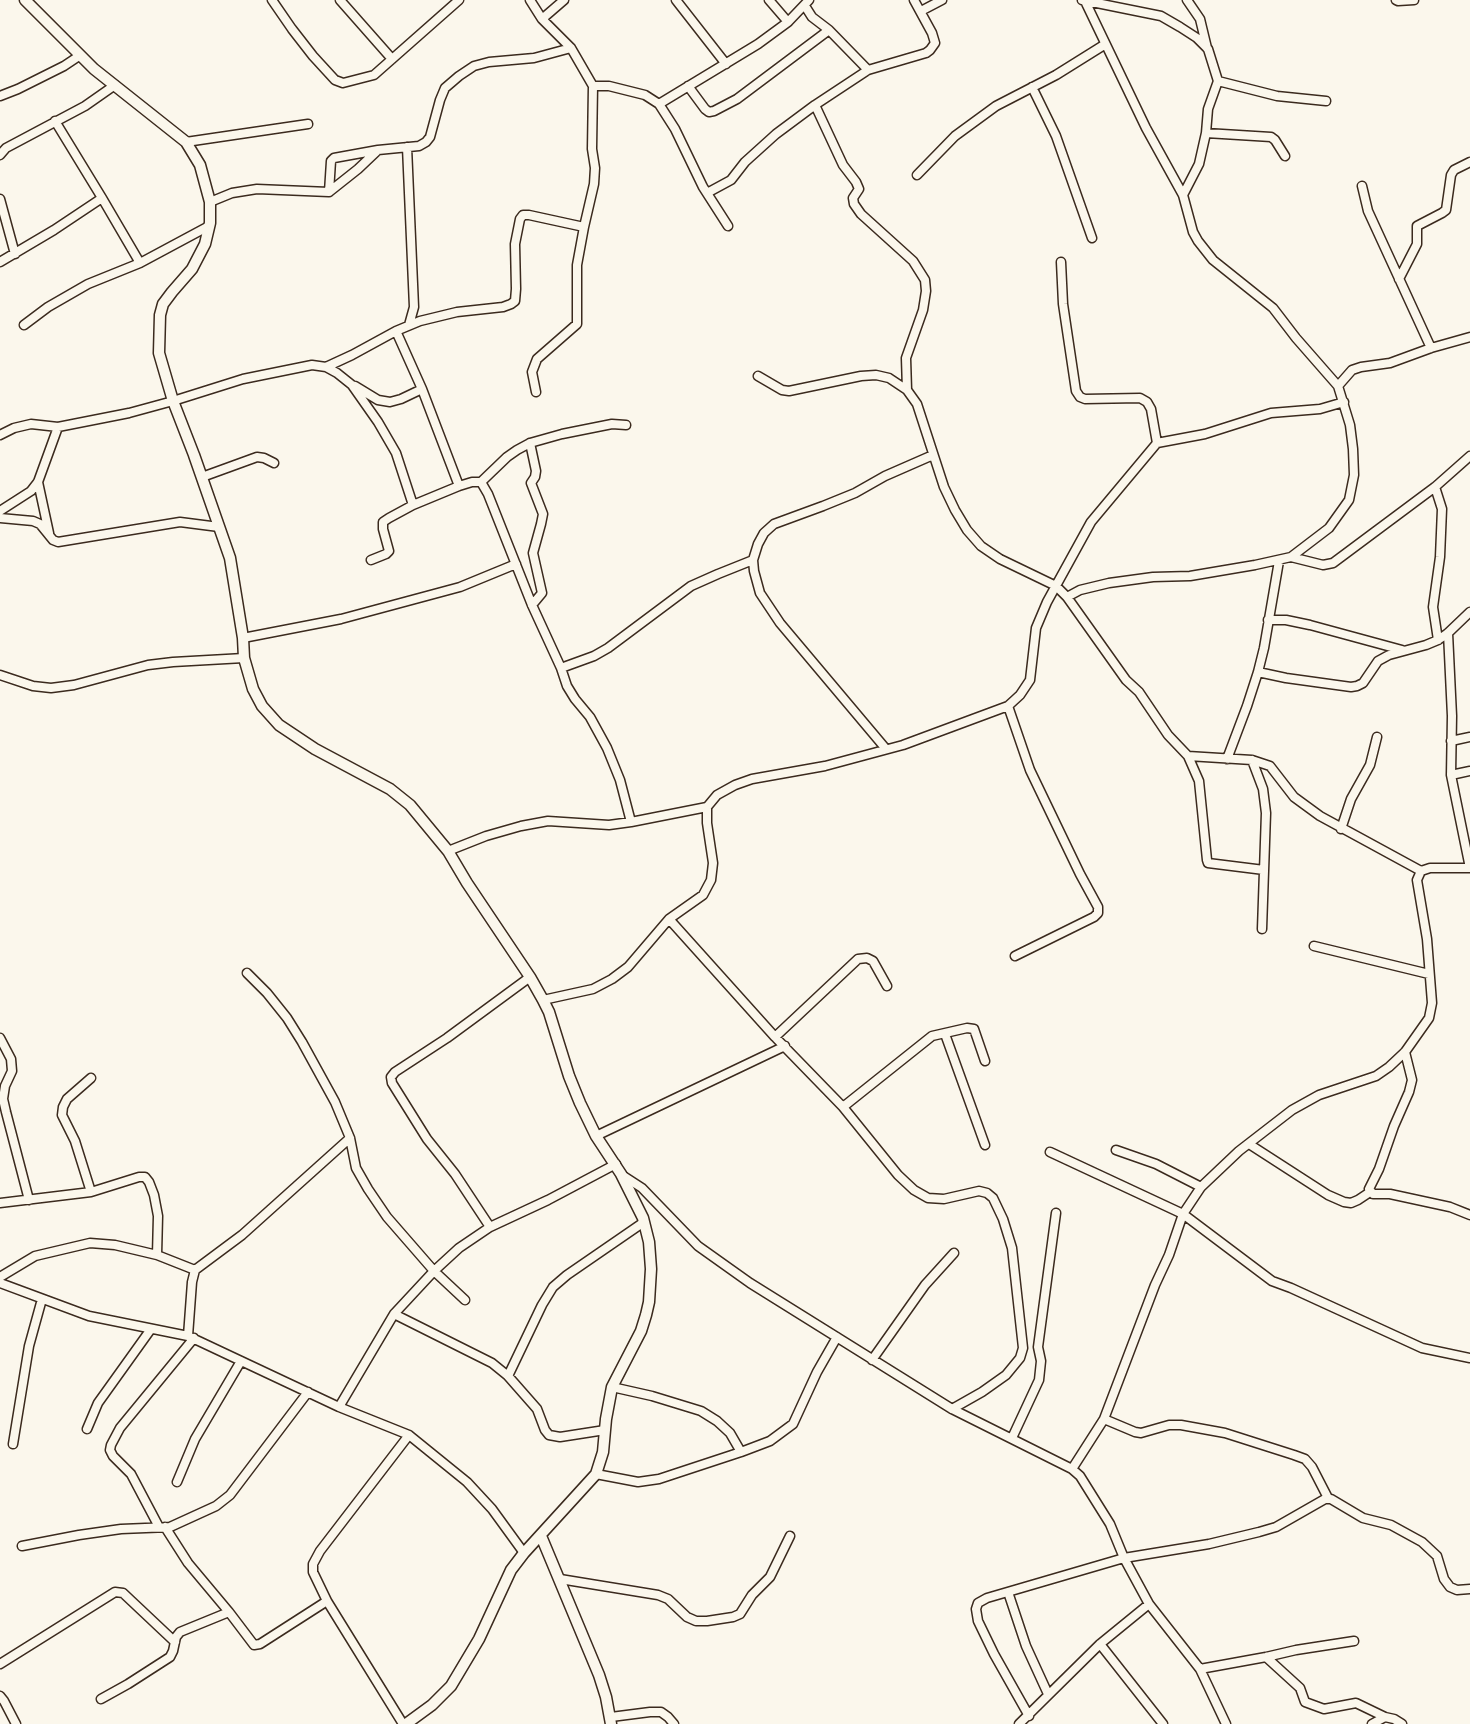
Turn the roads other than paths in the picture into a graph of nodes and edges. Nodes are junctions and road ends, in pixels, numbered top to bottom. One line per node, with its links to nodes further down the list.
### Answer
1 (25, 0): 23 (street)
2 (272, 0): 24 (street)
3 (340, 0): 24 (street)
4 (459, 0): 24 (street)
5 (530, 0): 17 (street)
6 (564, 0): 17 (street)
7 (676, 0): 25 (street)
8 (769, 0): 18 (street)
9 (914, 0): 16 (street)
10 (942, 0): 16 (street)
11 (1187, 0): 22 (street)
12 (1396, 0): 13 (street)
13 (1414, 0)
14 (1083, 1): 20 (street); 22 (street)
15 (807, 3): 18 (street); 19 (street)
16 (921, 11): 26 (street)
17 (542, 19): 21 (street)
18 (788, 22): 25 (street)
19 (829, 30): 26 (street); 30 (street)
20 (1104, 45): 31 (street); 49 (street)
21 (571, 48): 29 (street); 40 (street)
22 (1208, 48): 27 (street)
23 (79, 56): 28 (street); 32 (street)
24 (392, 59)
25 (726, 64): 30 (street)
26 (868, 70): 35 (street)
27 (1218, 81): 33 (street); 38 (street)
28 (115, 85): 36 (street); 39 (street)
29 (593, 86): 34 (street); 55 (street)
30 (688, 86): 34 (street)
31 (1032, 87): 45 (street); 56 (street)
32 (0, 96)
33 (1326, 101)
34 (659, 104): 48 (street)
35 (815, 105): 48 (street); 72 (street)
36 (55, 122): 42 (street); 50 (street)
37 (308, 124): 39 (street)
38 (1206, 133): 43 (street); 49 (street)
39 (186, 142): 52 (street)
40 (407, 147): 41 (street); 63 (street)
41 (378, 150): 47 (street); 47 (street)
42 (0, 155)
43 (1285, 156)
44 (1470, 162): 61 (street)
45 (917, 175)
46 (1362, 186): 61 (street)
47 (329, 192): 52 (street)
48 (707, 193): 54 (street)
49 (1183, 195): 70 (street)
50 (102, 198): 57 (street); 60 (street)
51 (0, 199): 57 (street)
52 (210, 202): 53 (street)
53 (209, 226): 60 (street); 74 (street)
54 (728, 226)
55 (584, 227): 63 (street); 73 (street)
56 (1092, 238)
57 (15, 254): 58 (street)
58 (0, 262)
59 (1061, 262): 80 (street)
60 (140, 263): 62 (street)
61 (1399, 279): 66 (street)
62 (24, 324)
63 (409, 325): 64 (street)
64 (396, 330): 67 (street); 71 (street)
65 (1470, 337): 66 (street)
66 (1431, 348): 70 (street)
67 (326, 367): 69 (street); 74 (street)
68 (758, 376): 72 (street)
69 (352, 385): 71 (street); 89 (street)
70 (1338, 386): 75 (street)
71 (422, 389): 87 (street)
72 (907, 390): 81 (street)
73 (536, 392)
74 (173, 401): 77 (street); 84 (street)
75 (1344, 402): 80 (street); 94 (street)
76 (626, 425): 79 (street)
77 (58, 427): 78 (street); 85 (street)
78 (0, 435)
79 (530, 443): 86 (street); 101 (street)
80 (1156, 443): 99 (street)
81 (933, 455): 96 (street); 99 (street)
82 (1470, 456): 88 (street)
83 (274, 463): 84 (street)
84 (202, 477): 92 (street)
85 (38, 482): 90 (street); 93 (street)
86 (481, 482): 87 (street); 98 (street)
87 (459, 486): 89 (street)
88 (1435, 487): 94 (street); 106 (street)
89 (413, 505): 95 (street)
90 (0, 511)
91 (0, 518): 93 (street)
92 (219, 527): 93 (street); 105 (street)
93 (49, 534)
94 (1291, 557): 97 (street)
95 (370, 560)
96 (753, 560): 109 (street); 116 (street)
97 (1279, 561): 100 (street); 103 (street)
98 (516, 564): 101 (street); 105 (street)
99 (1056, 586): 100 (street); 112 (street)
100 (1067, 597): 117 (street)
101 (532, 605): 109 (street)
102 (1470, 612): 104 (street)
103 (1268, 620): 107 (street); 110 (street)
104 (1448, 633): 106 (street); 115 (street)
105 (243, 638): 108 (street)
106 (1438, 640): 107 (street)
107 (1402, 650): 110 (street)
108 (244, 658): 111 (street); 125 (street)
109 (561, 668): 123 (street)
110 (1258, 672): 118 (street)
111 (0, 675)
112 (1008, 706): 116 (street); 132 (street)
113 (1470, 736): 115 (street)
114 (1377, 737): 124 (street)
115 (1451, 741): 121 (street)
116 (886, 749): 122 (street)
117 (1188, 756): 118 (street); 127 (street)
118 (1227, 759): 119 (street)
119 (1252, 760): 124 (street); 127 (street)
120 (1470, 771): 121 (street)
121 (1451, 775): 126 (street)
122 (707, 807): 123 (street); 129 (street)
123 (631, 822): 125 (street)
124 (1341, 829): 128 (street)
125 (448, 851): 135 (street)
126 (1470, 868): 128 (street)
127 (1264, 870): 130 (street)
128 (1421, 871): 134 (street)
129 (669, 919): 137 (street); 139 (street)
130 (1262, 929)
131 (1314, 946): 134 (street)
132 (1015, 956)
133 (247, 973): 147 (street)
134 (1429, 974): 142 (street)
135 (530, 977): 137 (street); 163 (street)
136 (887, 986): 139 (street)
137 (543, 1000): 146 (street)
138 (945, 1034): 143 (street); 145 (street); 149 (street)
139 (775, 1037): 141 (street)
140 (0, 1038): 157 (street)
141 (785, 1046): 145 (street); 146 (street)
142 (1405, 1052): 148 (street); 156 (street)
143 (985, 1061)
144 (91, 1078): 155 (street)
145 (843, 1107): 183 (street)
146 (596, 1136): 152 (street)
147 (350, 1138): 166 (street); 167 (street)
148 (1249, 1144): 154 (street); 156 (street)
149 (985, 1145)
150 (1116, 1150): 154 (street)
151 (1050, 1152): 160 (street)
152 (616, 1164): 153 (street); 163 (street)
153 (621, 1174): 162 (street); 175 (street)
154 (1201, 1187): 160 (street)
155 (91, 1192): 157 (street); 165 (street)
156 (1370, 1192): 161 (street)
157 (29, 1200): 158 (street)
158 (0, 1203)
159 (1056, 1213): 188 (street)
160 (1184, 1214): 176 (street); 184 (street)
161 (1470, 1215)
162 (644, 1222): 179 (street); 180 (street)
163 (490, 1227): 167 (street)
164 (954, 1253): 177 (street)
165 (157, 1255): 166 (street); 168 (street)
166 (195, 1270): 174 (street)
167 (434, 1271): 171 (street); 172 (street)
168 (0, 1277)
169 (0, 1283): 170 (street)
170 (42, 1299): 173 (street); 189 (street)
171 (465, 1300)
172 (394, 1314): 179 (street); 182 (street)
173 (151, 1329): 174 (street); 185 (street)
174 (191, 1337): 178 (street); 195 (street)
175 (837, 1338): 177 (street); 190 (street)
176 (1470, 1358)
177 (872, 1360): 183 (street)
178 (241, 1361): 181 (street); 193 (street)
179 (508, 1376): 186 (street)
180 (612, 1387): 186 (street); 190 (street)
181 (308, 1392): 182 (street); 195 (street)
182 (339, 1406): 187 (street)
183 (952, 1409): 188 (street)
184 (1104, 1419): 191 (street); 194 (street)
185 (87, 1429)
186 (605, 1430): 192 (street)
187 (409, 1435): 199 (street); 204 (street)
188 (1012, 1438): 191 (street)
189 (13, 1444)
190 (741, 1452): 192 (street)
191 (1072, 1469): 200 (street)
192 (596, 1474): 196 (street)
193 (176, 1482)
194 (1328, 1498): 200 (street); 202 (street)
195 (162, 1527): 198 (street); 206 (street)
196 (541, 1536): 199 (street); 201 (street)
197 (790, 1536): 201 (street)
198 (22, 1546)
199 (524, 1553): 220 (street)
200 (1124, 1558): 203 (street); 205 (street)
201 (560, 1579): 218 (street)
202 (1470, 1589)
203 (1008, 1592): 213 (street); 216 (street)
204 (327, 1601): 206 (street); 220 (street)
205 (1149, 1604): 209 (street); 212 (street)
206 (229, 1612): 208 (street)
207 (1354, 1641): 210 (street)
208 (175, 1642): 211 (street); 215 (street)
209 (1100, 1644): 213 (street); 223 (street)
210 (1266, 1657): 212 (street); 217 (street)
211 (0, 1664)
212 (1200, 1669): 224 (street)
213 (1048, 1694): 216 (street)
214 (0, 1698): 219 (street)
215 (100, 1699)
216 (1028, 1716): 222 (street)
217 (1385, 1717): 225 (street); 226 (street)
218 (611, 1721): 221 (street)
219 (16, 1724)
220 (405, 1724)
221 (674, 1724)
222 (1019, 1724)
223 (1163, 1724)
224 (1226, 1724)
225 (1372, 1724)
226 (1402, 1724)

